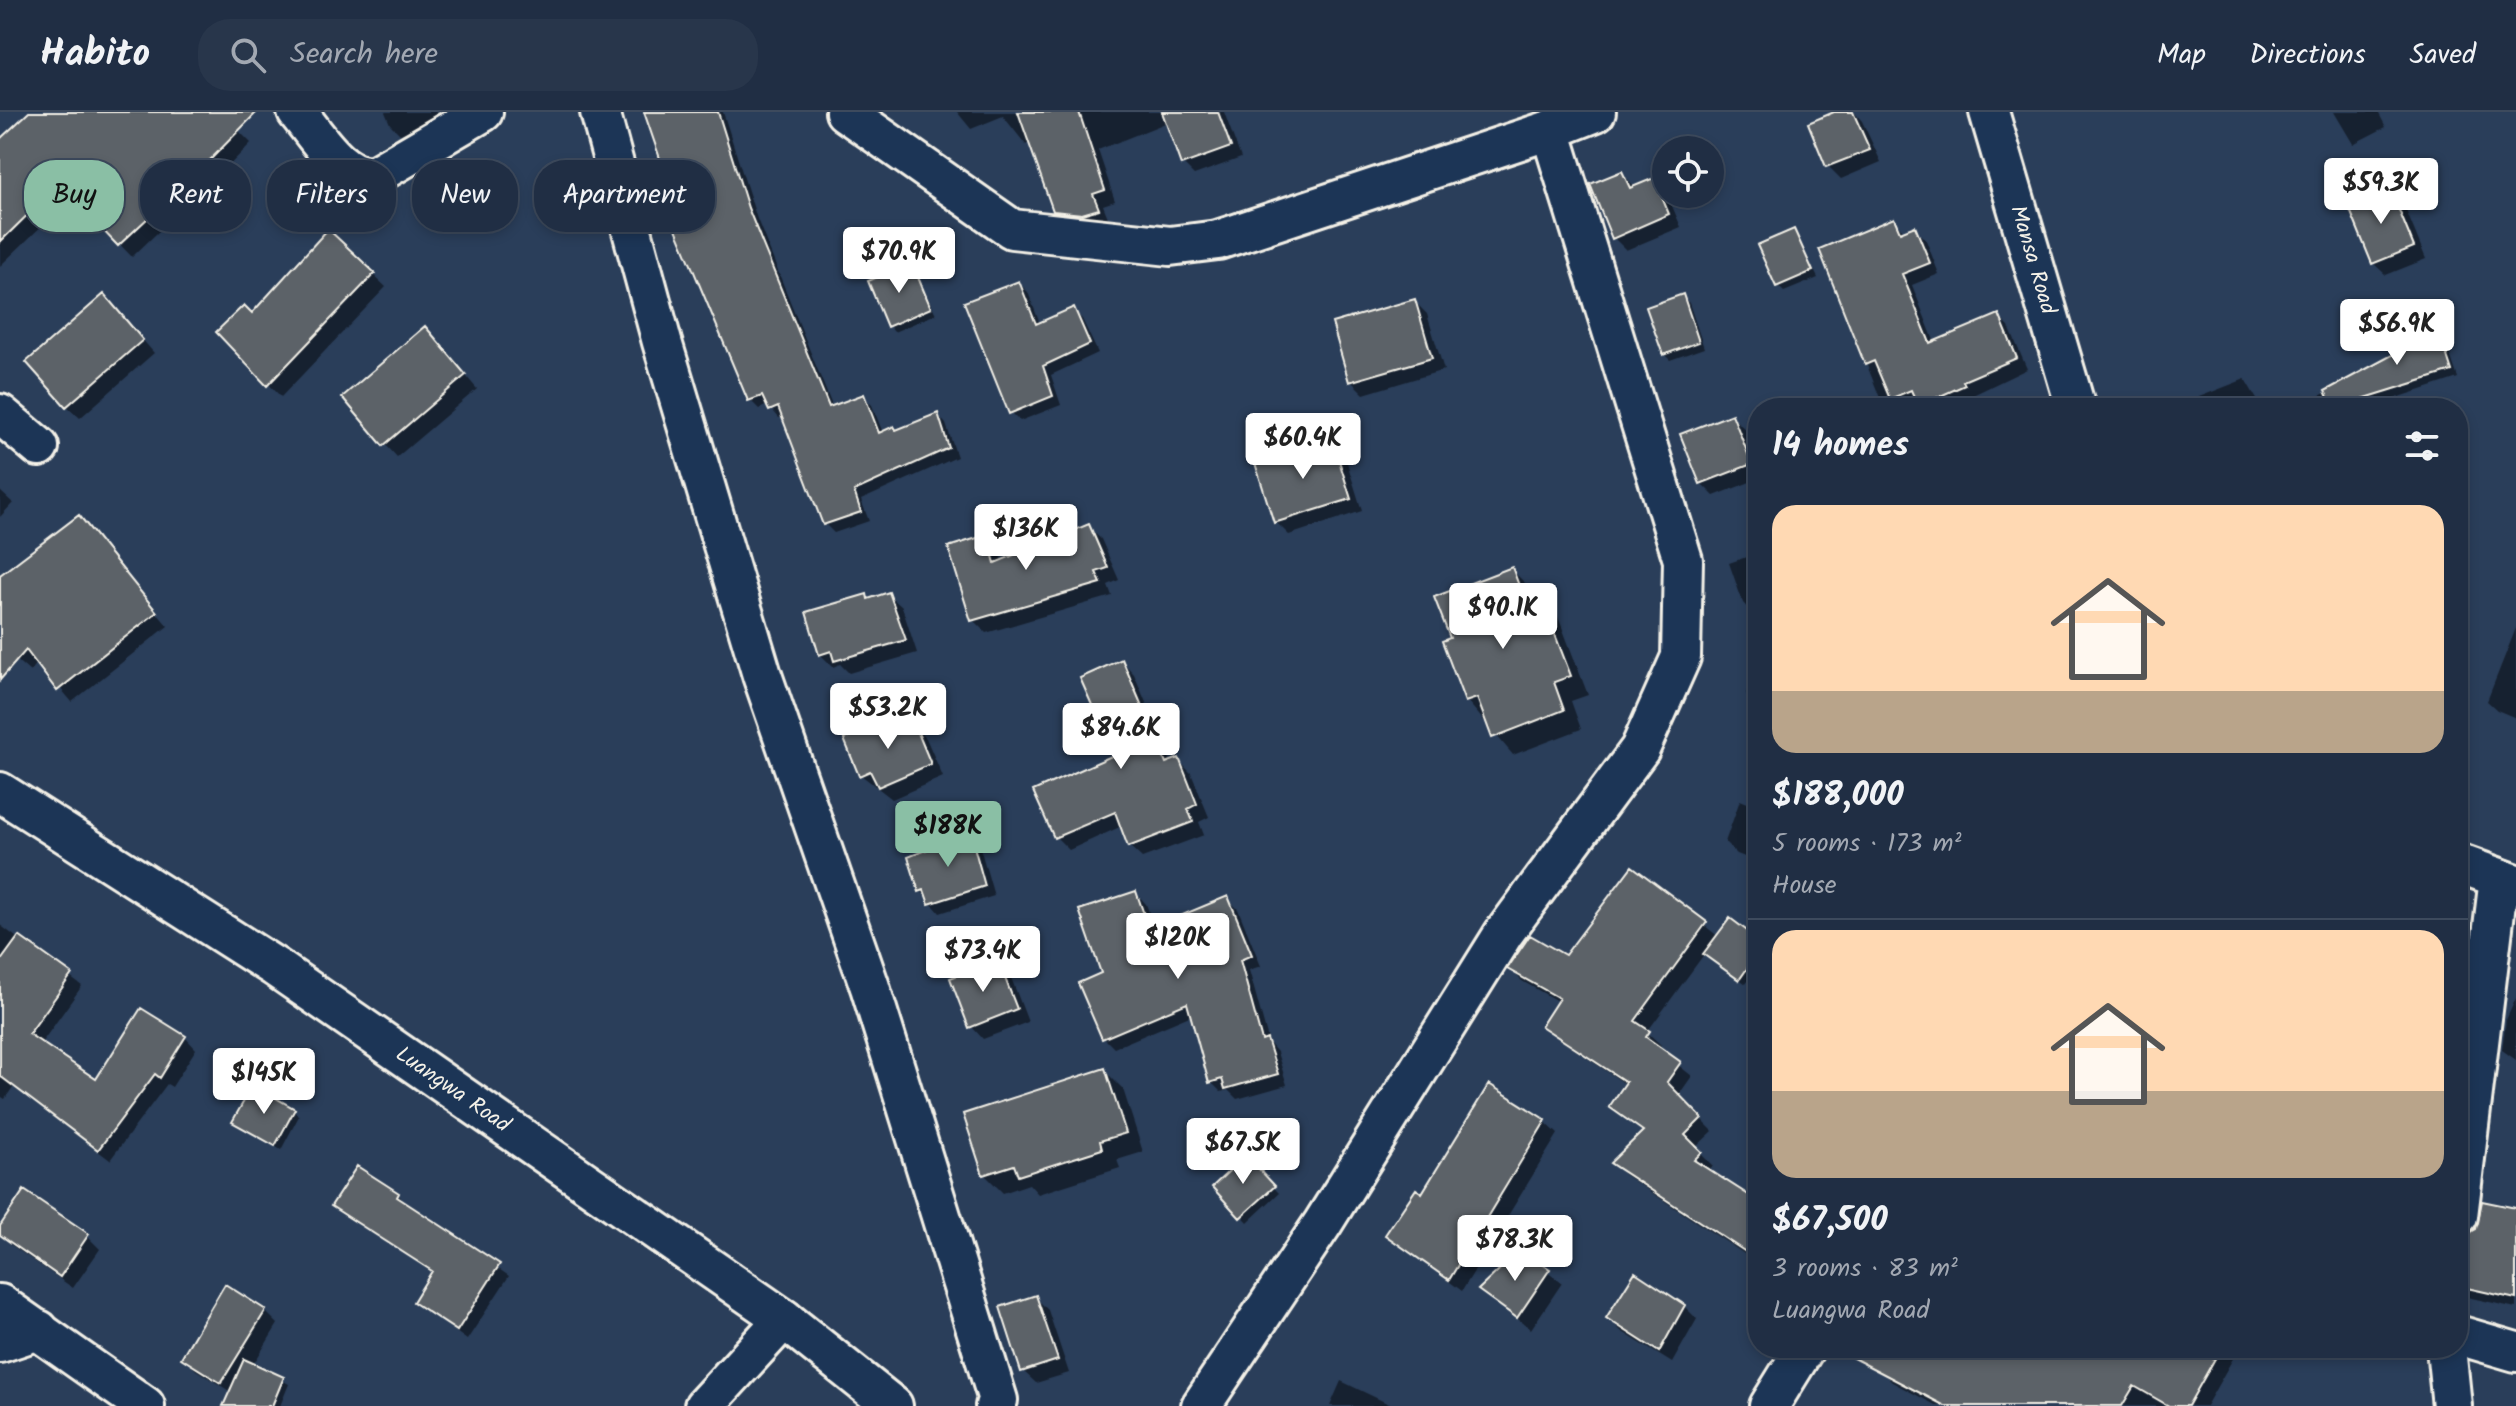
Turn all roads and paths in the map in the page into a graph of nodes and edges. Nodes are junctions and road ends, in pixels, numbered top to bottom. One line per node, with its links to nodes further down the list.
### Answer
1 (297, 112): 2 (street)
2 (483, 112)
3 (600, 112): 26 (street)
4 (845, 112): 7 (street)
5 (1596, 112): 7 (street)
6 (1989, 112): 8 (street, Mansa Road)
7 (1550, 130): 27 (street)
8 (2073, 398)
9 (0, 414): 10 (street)
10 (39, 447)
11 (0, 792): 16 (street, Luangwa Road)
12 (2468, 867): 13 (street)
13 (2508, 881): 14 (street)
14 (2468, 1149)
15 (0, 1304): 17 (street)
16 (784, 1319): 24 (street); 25 (street, Luangwa Road)
17 (39, 1330): 19 (street); 23 (street)
18 (2468, 1338): 20 (street)
19 (0, 1343)
20 (2516, 1352)
21 (1799, 1358): 28 (street)
22 (2447, 1358): 29 (street)
23 (145, 1406)
24 (704, 1406)
25 (893, 1406)
26 (995, 1406)
27 (1201, 1406)
28 (1769, 1406)
29 (2452, 1406)

